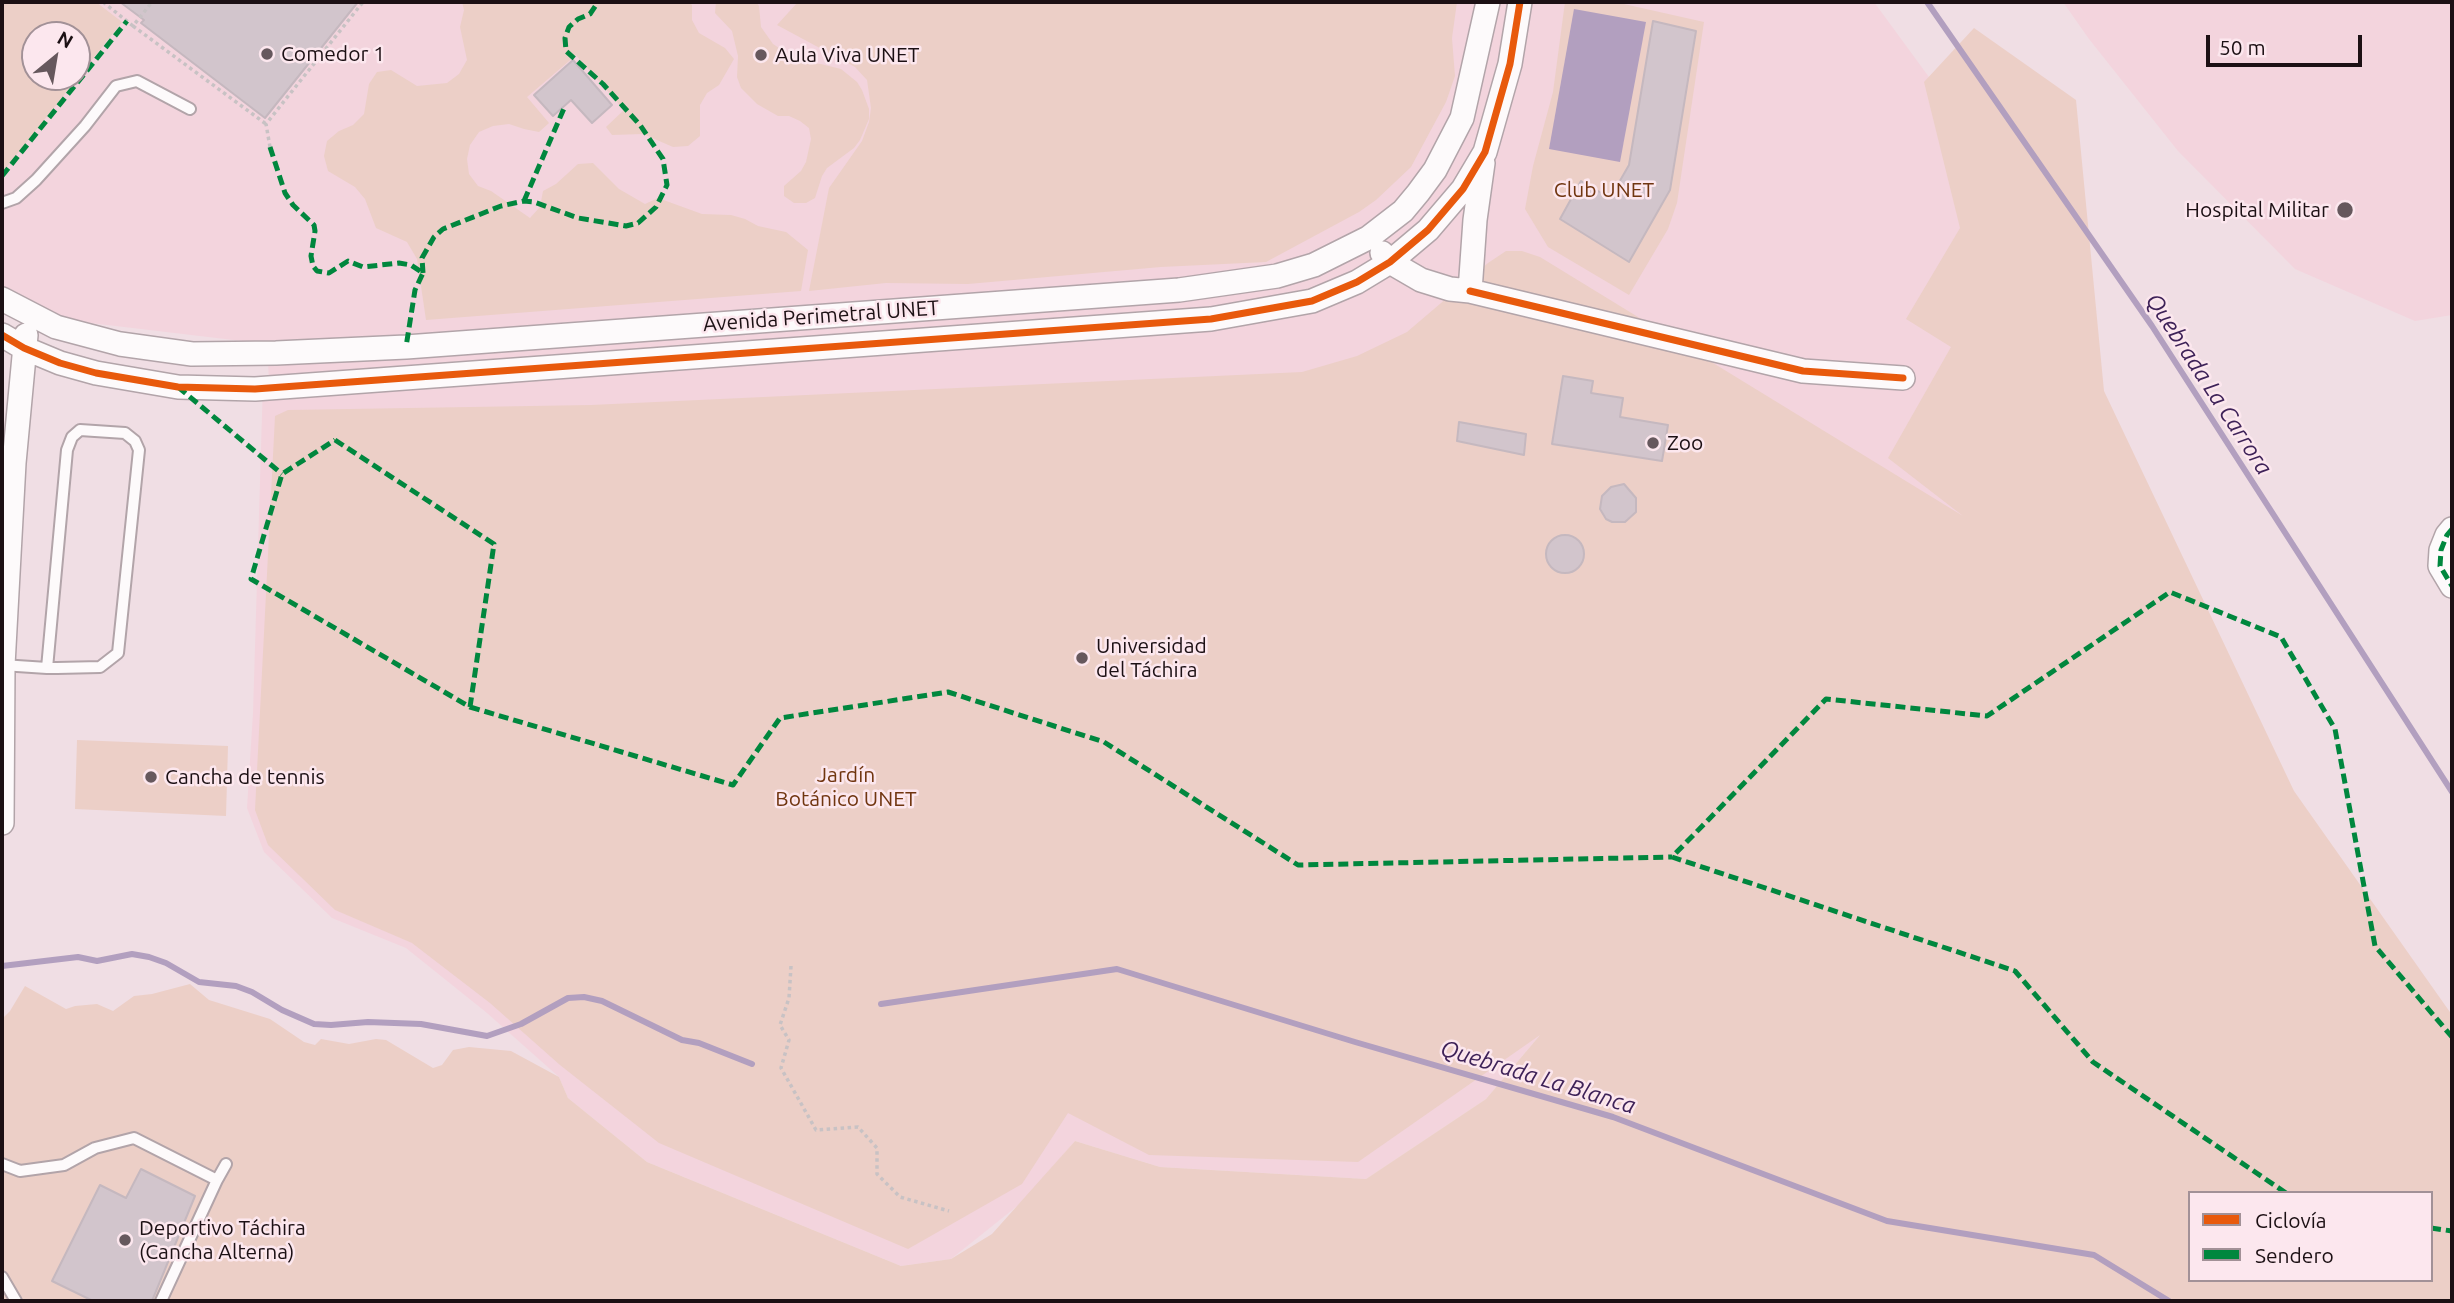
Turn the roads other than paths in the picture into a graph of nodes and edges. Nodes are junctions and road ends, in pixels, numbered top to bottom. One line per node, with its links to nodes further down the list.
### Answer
1 (1488, 2): 6 (street, Avenida Perimetral UNET)
2 (1520, 2): 4 (street)
3 (190, 109): 5 (lane)
4 (1485, 152): 7 (street); 8 (street)
5 (2, 203)
6 (1368, 239): 7 (street); 10 (street, Avenida Perimetral UNET)
7 (1390, 261): 8 (street); 12 (street)
8 (1471, 292): 13 (street)
9 (2, 299): 10 (street, Avenida Perimetral UNET)
10 (28, 314): 12 (street)
11 (2, 335): 12 (street)
12 (24, 348): 16 (street)
13 (1903, 378)
14 (2452, 529): 15 (street)
15 (2452, 586)
16 (2, 664): 17 (lane); 18 (street)
17 (47, 668): 17 (lane)
18 (2, 823)
19 (2, 1164): 21 (lane)
20 (226, 1164): 21 (lane)
21 (217, 1180): 24 (lane)
22 (2, 1277): 23 (lane)
23 (16, 1301)
24 (161, 1301)

